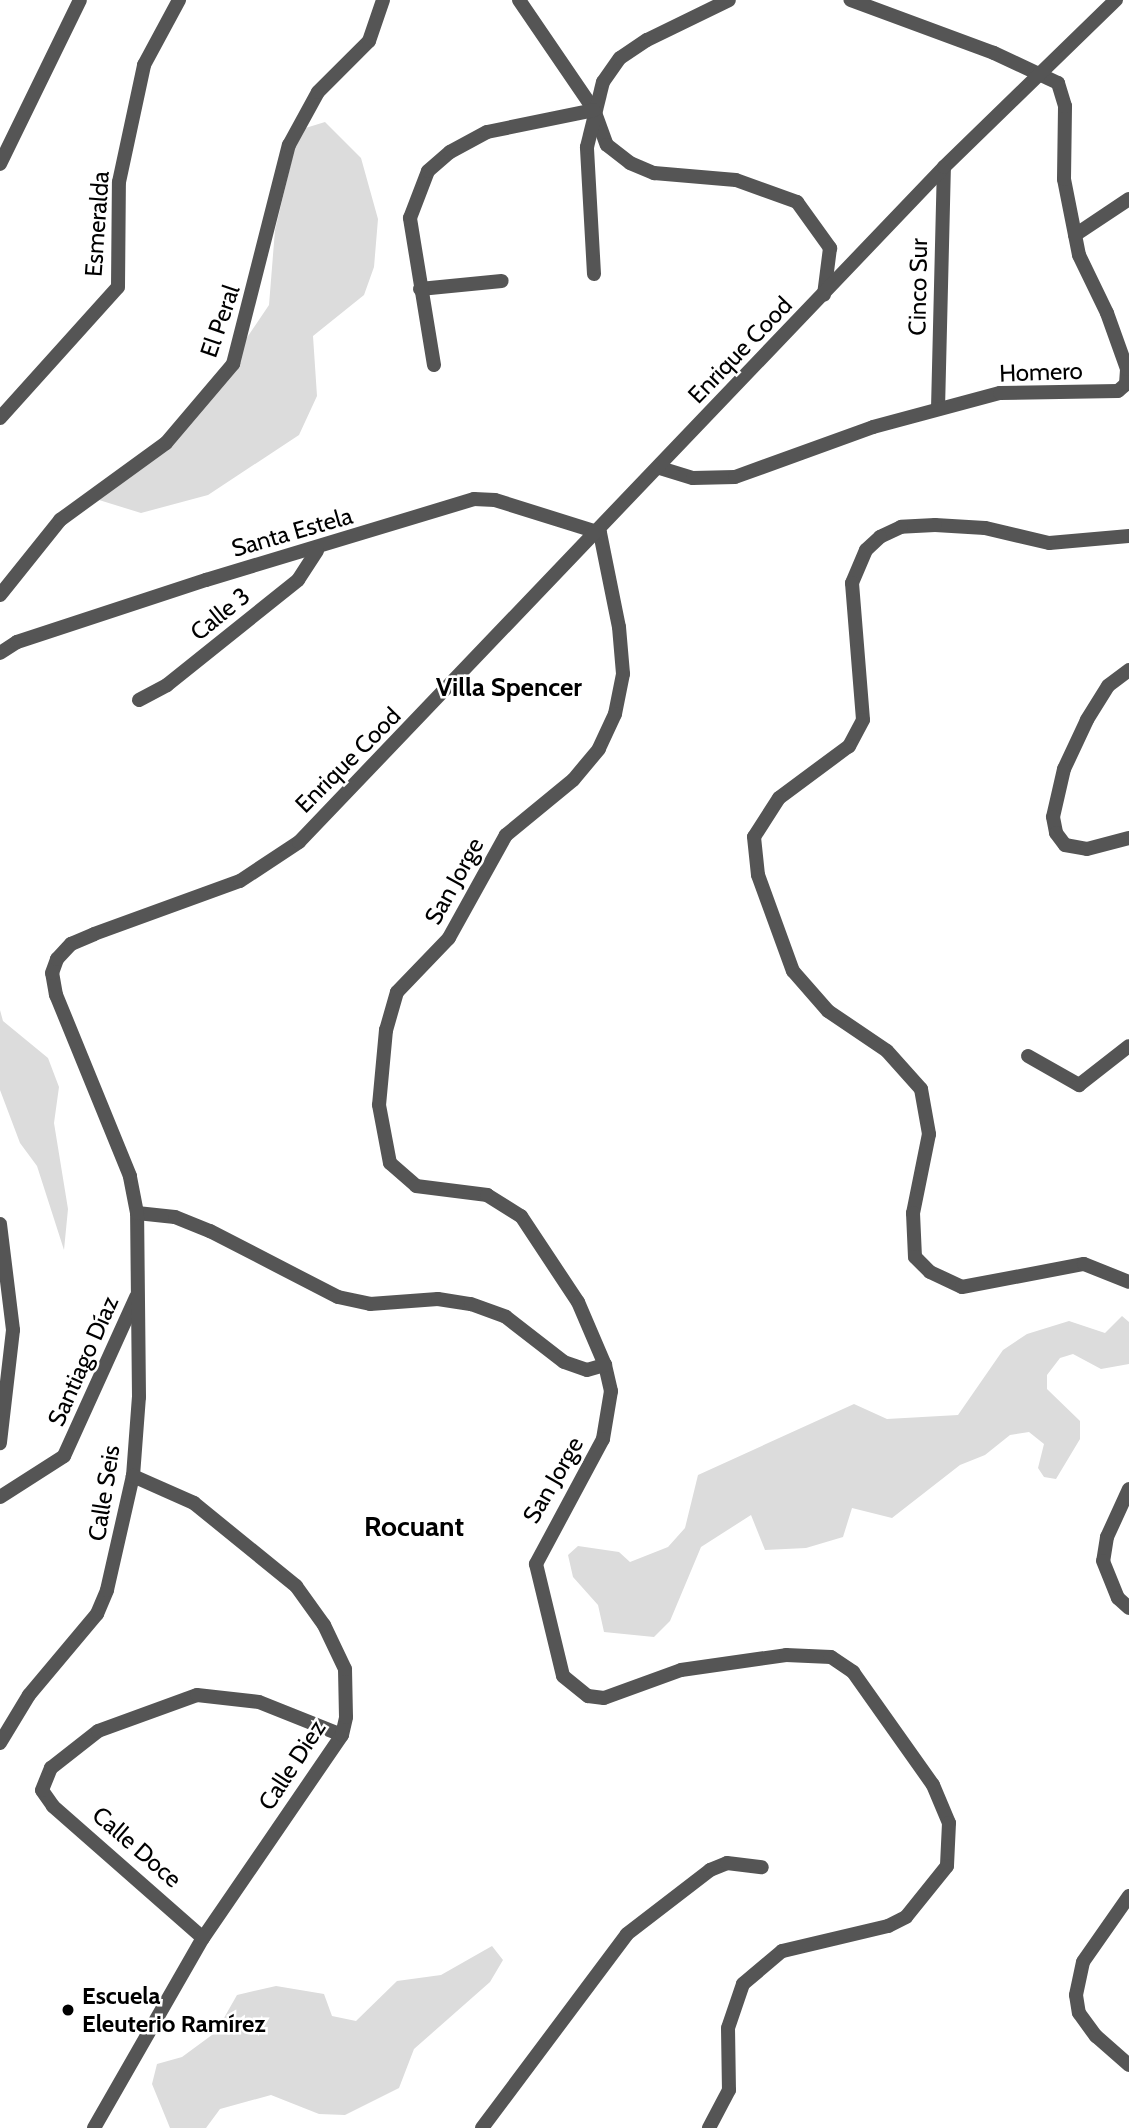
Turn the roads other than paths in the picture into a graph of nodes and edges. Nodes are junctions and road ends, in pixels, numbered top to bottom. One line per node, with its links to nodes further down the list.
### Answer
1 (80, 0): 10 (street)
2 (180, 0): 20 (street, Esmeralda)
3 (383, 0): 25 (street, El Peral)
4 (520, 0): 9 (street, Enrique Cood)
5 (729, 0): 9 (street)
6 (851, 0): 8 (street)
7 (1116, 0): 8 (street)
8 (1046, 74): 11 (street); 13 (street, Homero)
9 (594, 110): 14 (street); 16 (street); 17 (street, Enrique Cood)
10 (0, 164)
11 (944, 167): 17 (street); 19 (street, Cinco Sur)
12 (1129, 199): 13 (street)
13 (1075, 234): 19 (street, Homero)
14 (594, 274)
15 (502, 281): 16 (street)
16 (421, 289): 18 (street)
17 (824, 296): 21 (street, Enrique Cood)
18 (434, 365)
19 (938, 409): 21 (street, Homero)
20 (0, 418)
21 (660, 468): 22 (street, Enrique Cood)
22 (600, 533): 24 (street, Santa Estela); 32 (street, Enrique Cood); 36 (street, San Jorge)
23 (1129, 536): 34 (street)
24 (317, 551): 26 (street, Santa Estela); 28 (street, Calle 3)
25 (0, 595)
26 (0, 653)
27 (1129, 670): 29 (street)
28 (139, 700)
29 (1129, 838)
30 (1129, 1046): 31 (street)
31 (1028, 1056)
32 (137, 1213): 35 (street, Calle Seis); 36 (street)
33 (0, 1224): 37 (street)
34 (1129, 1282)
35 (139, 1292): 38 (street, Calle Seis); 40 (street, Santiago Díaz)
36 (605, 1365): 50 (street, San Jorge)
37 (0, 1443)
38 (133, 1476): 42 (street, Calle Diez); 43 (street, Calle Seis)
39 (1129, 1489): 41 (street)
40 (0, 1497)
41 (1129, 1608)
42 (342, 1735): 46 (street, Calle Diez); 46 (street, Calle Doce)
43 (0, 1744)
44 (762, 1867): 49 (street)
45 (1129, 1896): 47 (street)
46 (203, 1938): 48 (street, Calle Diez)
47 (1129, 2065)
48 (94, 2128)
49 (482, 2128)
50 (709, 2128)

